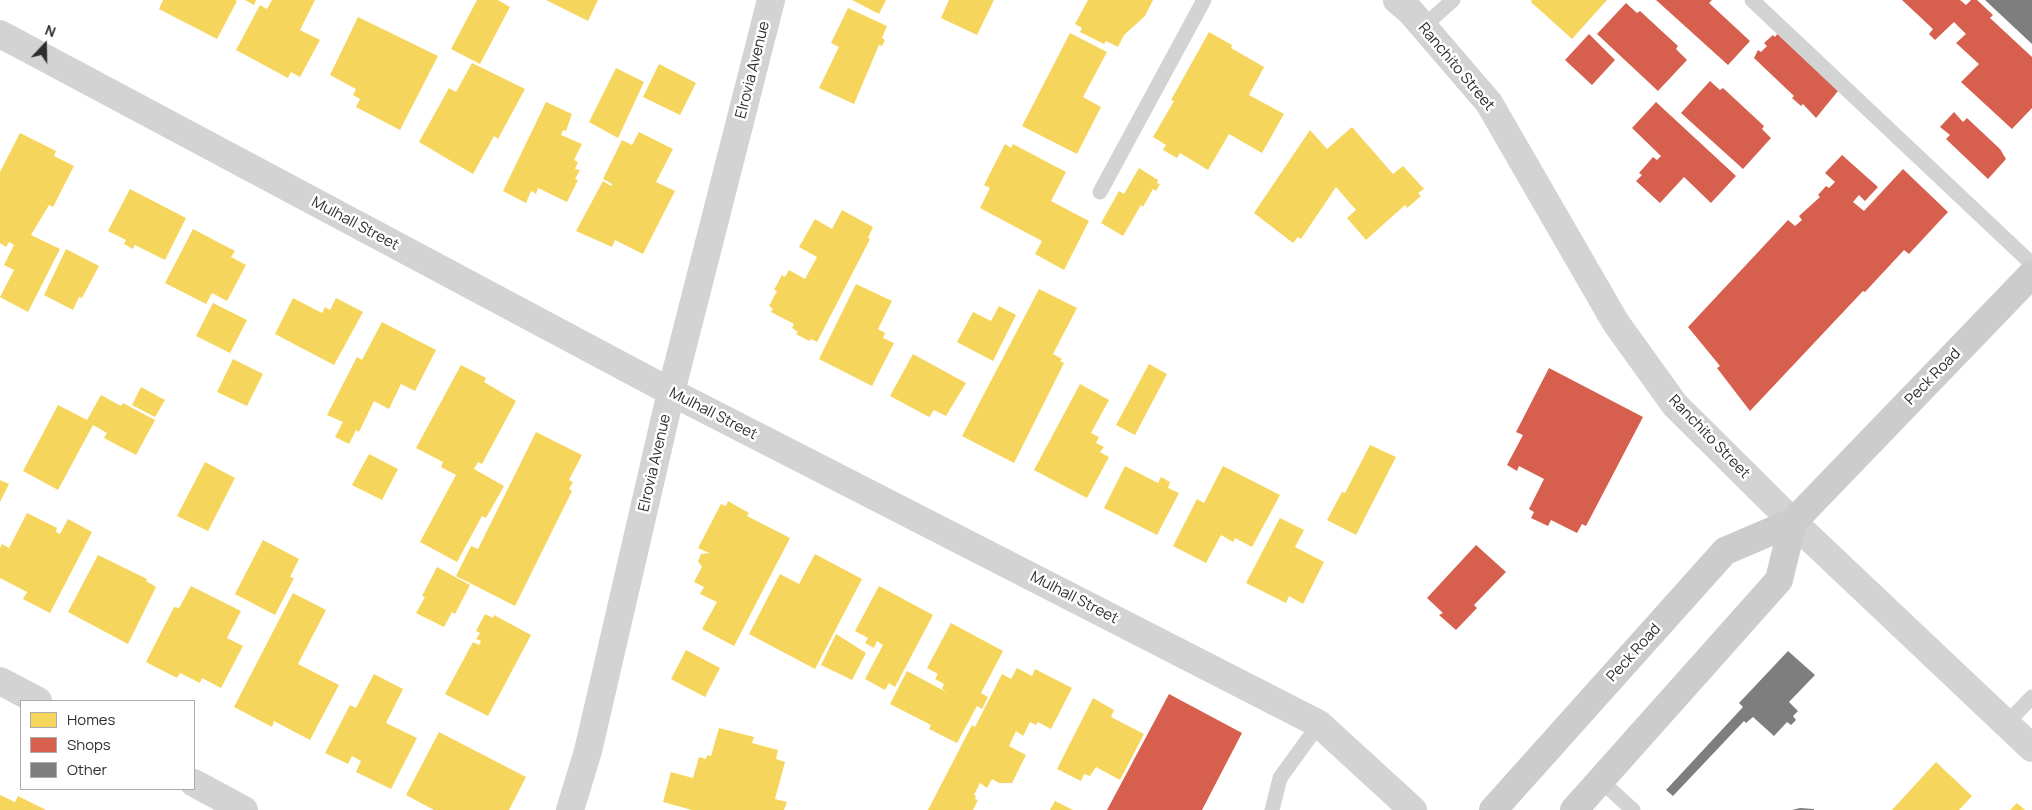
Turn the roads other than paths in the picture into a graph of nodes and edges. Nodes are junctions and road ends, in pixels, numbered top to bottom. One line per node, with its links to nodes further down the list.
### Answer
1 (771, 0): 11 (street, Elrovia Avenue)
2 (1204, 0): 8 (lane)
3 (1397, 0): 6 (street, Ranchito Street)
4 (1453, 0): 6 (lane)
5 (1752, 0): 9 (lane)
6 (1423, 27): 12 (street, Ranchito Street)
7 (0, 34): 11 (street, Mulhall Street)
8 (1100, 192)
9 (2032, 264)
10 (2032, 274): 12 (main road, Peck Road)
11 (671, 392): 16 (street, Mulhall Street); 22 (street, Elrovia Avenue)
12 (1793, 522): 17 (street, Ranchito Street); 19 (main road); 25 (main road, Peck Road)
13 (0, 681): 15 (street)
14 (2032, 698): 17 (lane)
15 (36, 700)
16 (1318, 724): 23 (lane); 24 (street, Mulhall Street)
17 (2006, 724): 18 (street, Ranchito Street)
18 (2032, 748)
19 (1600, 780): 26 (main road); 27 (lane)
20 (195, 784): 21 (street)
21 (244, 810)
22 (570, 810)
23 (1272, 810)
24 (1413, 810)
25 (1493, 810)
26 (1574, 810)
27 (1633, 810)

